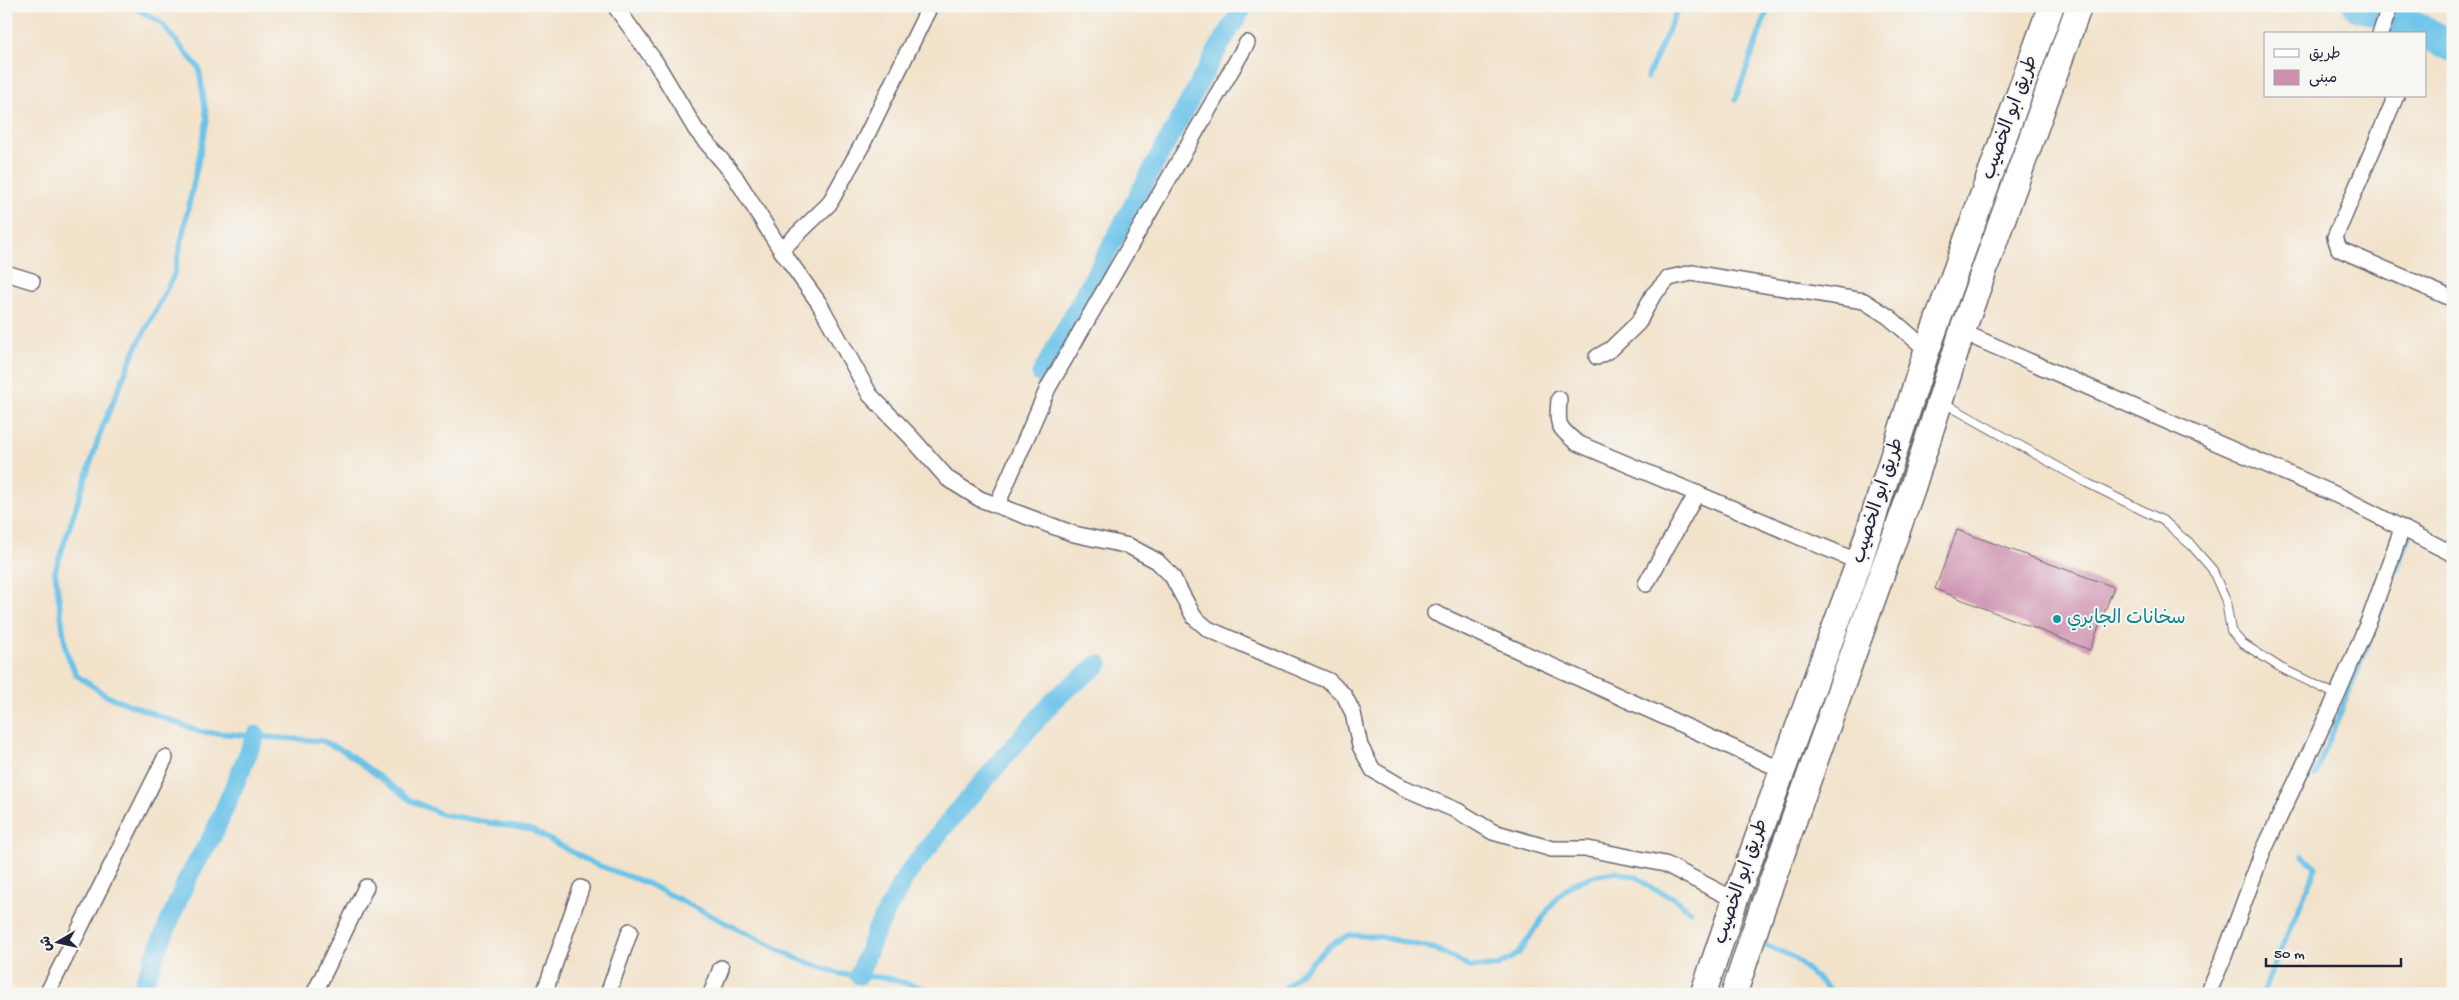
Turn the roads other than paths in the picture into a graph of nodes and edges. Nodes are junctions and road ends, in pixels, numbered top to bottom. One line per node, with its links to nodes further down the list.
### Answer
1 (616, 6): 9 (street)
2 (930, 6): 9 (street)
3 (2390, 7): 6 (street)
4 (2050, 10): 5 (main road); 14 (main road, طريق ابو الخصيب)
5 (2077, 14): 13 (main road, طريق ابو الخصيب)
6 (2381, 30)
7 (1247, 43): 19 (street)
8 (2395, 98): 12 (street)
9 (781, 250): 19 (street)
10 (6, 273): 11 (street)
11 (32, 281)
12 (2453, 300)
13 (1962, 332): 17 (main road, طريق ابو الخصيب); 20 (street)
14 (1927, 350): 15 (street); 22 (main road, طريق ابو الخصيب)
15 (1596, 357)
16 (1559, 400): 18 (street)
17 (1940, 401): 25 (lane); 39 (main road, طريق ابو الخصيب)
18 (1697, 493): 22 (street); 23 (street)
19 (997, 505): 30 (street)
20 (2402, 529): 21 (street); 25 (street)
21 (2451, 548)
22 (1860, 562): 27 (main road, طريق ابو الخصيب)
23 (1646, 584)
24 (1435, 613): 27 (street)
25 (2337, 695): 40 (street)
26 (165, 758): 33 (street)
27 (1782, 770): 30 (main road, طريق ابو الخصيب)
28 (366, 887): 34 (street)
29 (581, 888): 35 (street)
30 (1734, 900): 38 (main road, طريق ابو الخصيب)
31 (630, 931): 36 (street)
32 (721, 968): 37 (street)
33 (47, 994)
34 (314, 994)
35 (544, 994)
36 (608, 994)
37 (711, 994)
38 (1703, 994)
39 (1734, 994)
40 (2208, 994)

